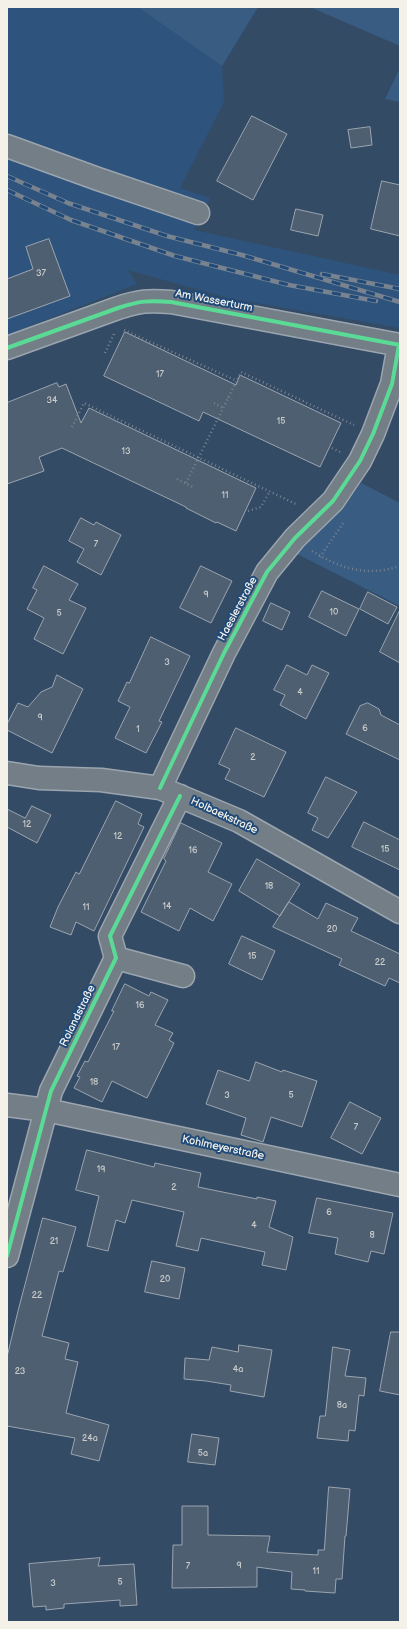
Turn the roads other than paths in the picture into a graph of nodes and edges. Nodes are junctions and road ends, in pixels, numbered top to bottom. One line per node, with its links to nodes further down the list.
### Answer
1 (7, 146): 2 (street)
2 (198, 213)
3 (400, 345): 4 (street, Am Wasserturm); 6 (street, Haeslerstraße)
4 (7, 348)
5 (7, 773): 6 (street, Holbaekstraße)
6 (170, 792): 7 (street, Holbaekstraße); 8 (street)
7 (400, 912)
8 (116, 958): 9 (street); 11 (street, Rolandstraße)
9 (183, 976)
10 (7, 1105): 11 (street, Kohlmeyerstraße)
11 (46, 1110): 12 (street, Kohlmeyerstraße); 13 (street, Rolandstraße)
12 (400, 1185)
13 (7, 1256)

